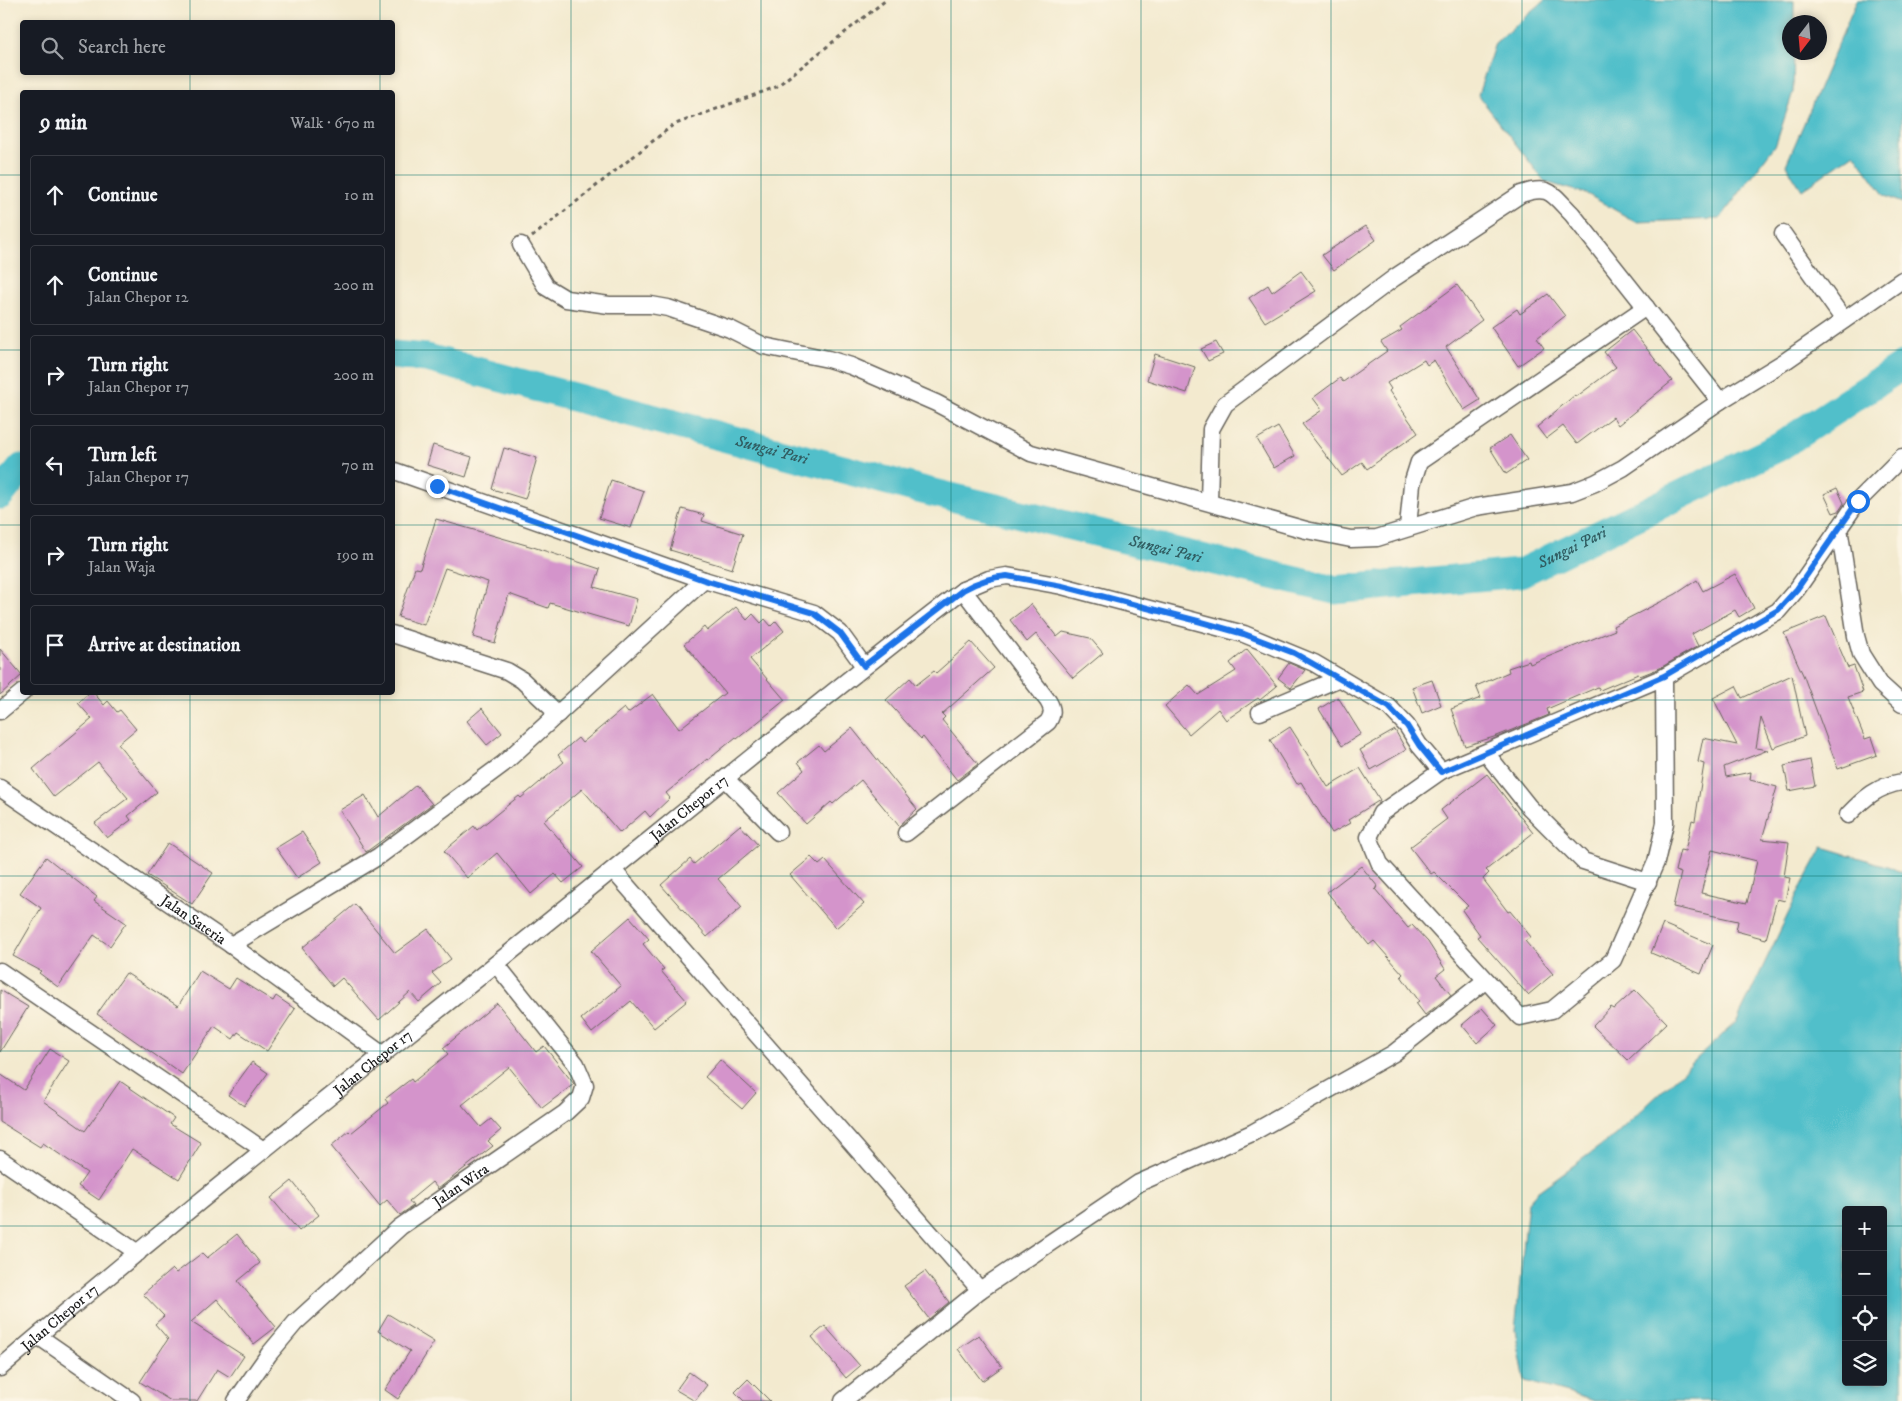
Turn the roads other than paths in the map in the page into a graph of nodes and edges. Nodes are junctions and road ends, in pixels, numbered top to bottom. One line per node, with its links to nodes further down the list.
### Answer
1 (1783, 234): 5 (street)
2 (521, 245): 9 (street)
3 (1902, 280): 5 (street)
4 (1646, 307): 6 (street); 9 (street); 10 (street)
5 (1844, 320): 6 (street)
6 (1720, 402): 10 (street)
7 (1902, 457): 11 (street)
8 (395, 471): 12 (street)
9 (1209, 501): 10 (street)
10 (1408, 527)
11 (1839, 528): 16 (street); 19 (street)
12 (704, 580): 15 (street); 22 (street)
13 (963, 590): 15 (street, Jalan Chepor 17); 17 (street, Jalan Chepor 17); 30 (street)
14 (395, 635): 22 (street)
15 (864, 666): 25 (street, Jalan Chepor 17)
16 (1664, 676): 23 (street); 32 (street)
17 (1340, 678): 21 (street); 24 (street, Jalan Chepor 17)
18 (20, 694): 20 (street)
19 (1902, 704)
20 (0, 711)
21 (1260, 712)
22 (558, 714): 33 (street)
23 (1486, 753): 24 (street); 32 (street)
24 (1441, 772): 36 (street)
25 (726, 778): 29 (street); 31 (street, Jalan Chepor 17)
26 (1902, 782): 28 (street)
27 (0, 788): 33 (street, Jalan Sateria)
28 (1848, 815)
29 (778, 832)
30 (906, 833)
31 (613, 870): 34 (street, Jalan Chepor 17); 41 (street)
32 (1648, 882): 36 (street)
33 (231, 945): 37 (street, Jalan Sateria)
34 (496, 964): 37 (street, Jalan Chepor 17); 45 (street, Jalan Wira)
35 (0, 971): 38 (street)
36 (1486, 980): 41 (street)
37 (383, 1055): 38 (street, Jalan Chepor 17)
38 (262, 1149): 40 (street, Jalan Chepor 17)
39 (0, 1159): 40 (street)
40 (138, 1253): 42 (street, Jalan Chepor 17)
41 (980, 1290): 46 (street)
42 (38, 1336): 43 (street, Jalan Chepor 17); 44 (street)
43 (0, 1368)
44 (132, 1401)
45 (236, 1401)
46 (843, 1401)

